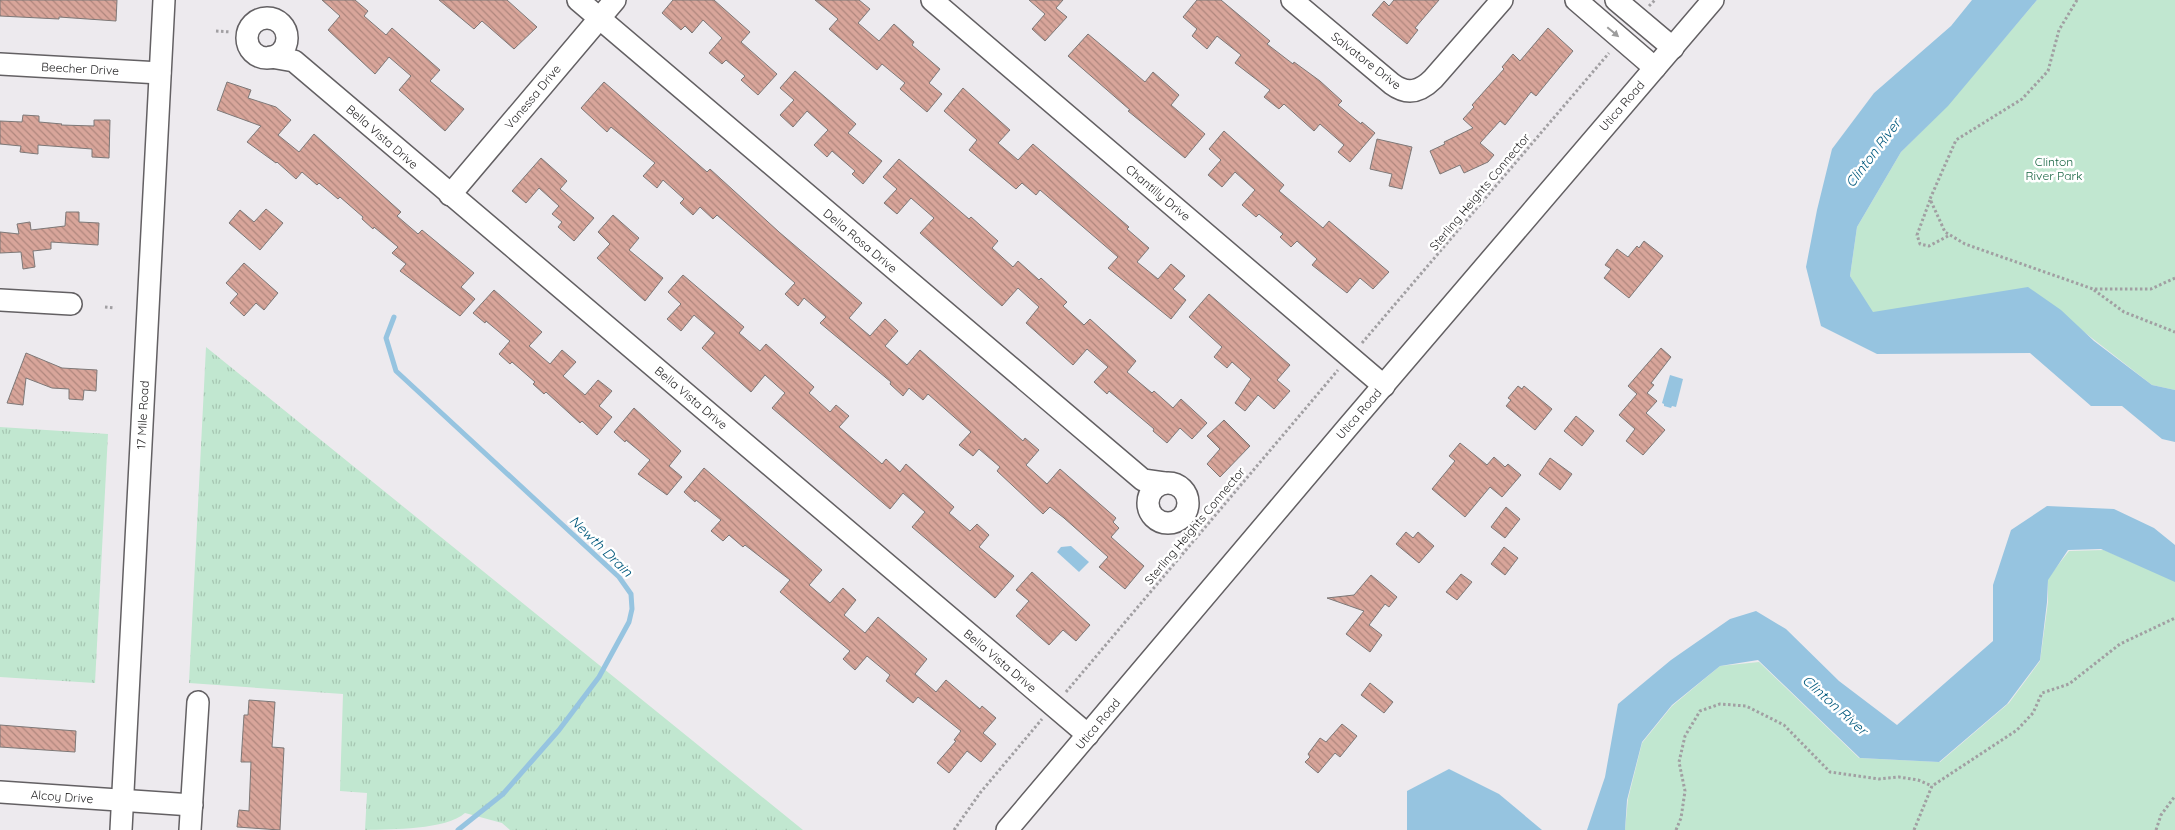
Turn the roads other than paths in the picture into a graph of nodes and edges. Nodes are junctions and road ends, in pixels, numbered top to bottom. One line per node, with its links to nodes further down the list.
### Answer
1 (164, 0): 17 (street, 17 Mile Road)
2 (578, 0): 10 (street, Della Rosa Drive)
3 (615, 0): 10 (street, Vanessa Drive)
4 (932, 0): 21 (street, Chantilly Drive)
5 (1292, 0): 6 (street, Salvatore Drive)
6 (1502, 0)
7 (1576, 0): 16 (street, one-way to 16)
8 (1616, 0): 12 (street)
9 (1714, 0): 12 (street, Utica Road)
10 (600, 19): 18 (street, Vanessa Drive); 22 (street, Della Rosa Drive)
11 (287, 39): 13 (street); 13 (street, Bella Vista Drive); 14 (street, Bella Vista Drive)
12 (1672, 48): 16 (street, Utica Road)
13 (271, 57): 14 (street, Bella Vista Drive)
14 (294, 62): 18 (street, Bella Vista Drive)
15 (0, 64): 17 (street, Beecher Drive)
16 (1655, 68): 21 (street, Utica Road)
17 (160, 72): 28 (street, 17 Mile Road)
18 (450, 195): 26 (street, Bella Vista Drive)
19 (0, 300): 20 (street)
20 (71, 304)
21 (1384, 386): 26 (street, Utica Road)
22 (1143, 480): 23 (street); 24 (street)
23 (1164, 483): 24 (street); 24 (street)
24 (1148, 503)
25 (198, 702): 29 (street)
26 (1088, 735): 32 (street, Utica Road)
27 (0, 792): 28 (street, Alcoy Drive)
28 (124, 800): 29 (street, Alcoy Drive); 30 (street, 17 Mile Road)
29 (192, 805): 31 (street)
30 (122, 830)
31 (190, 830)
32 (1007, 830)

